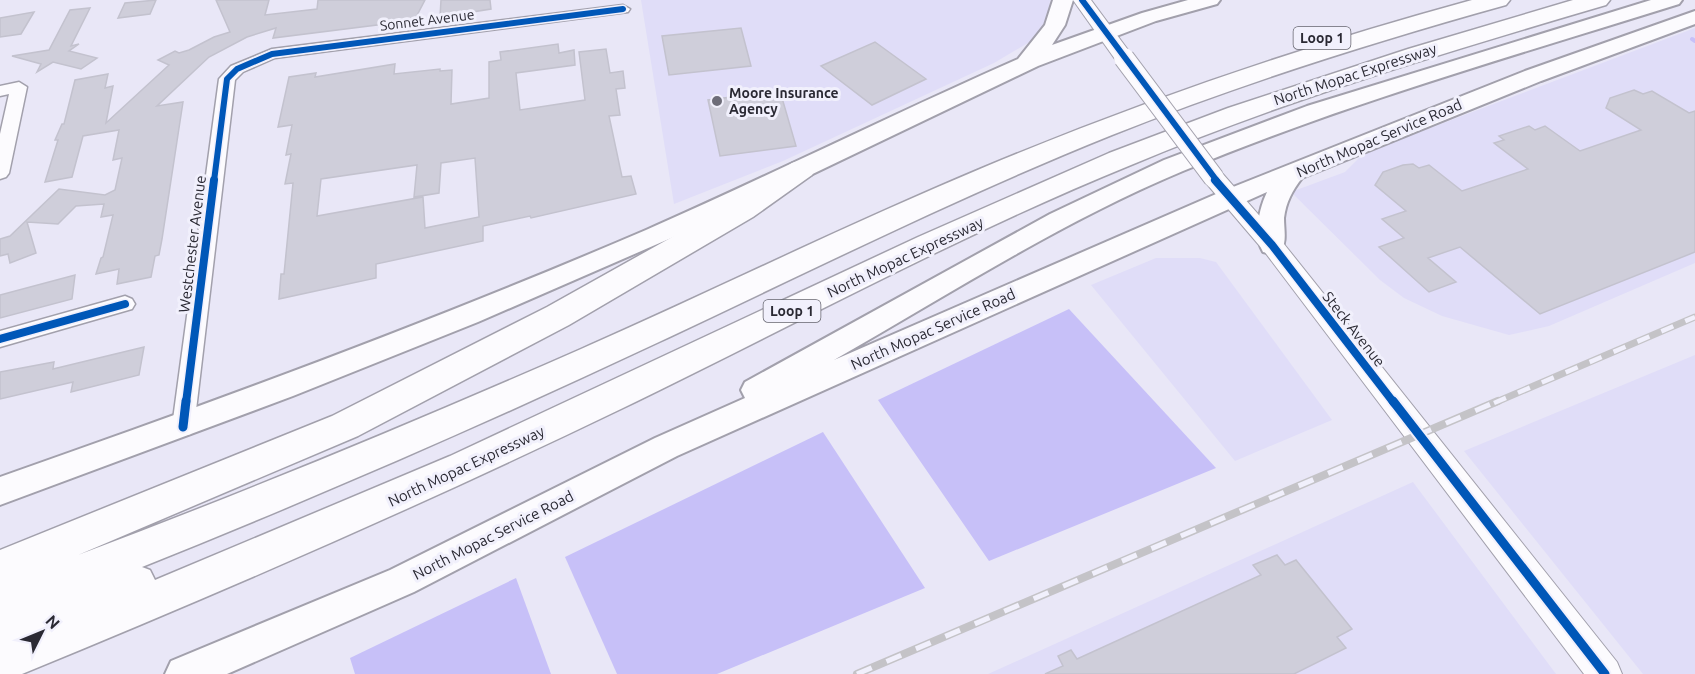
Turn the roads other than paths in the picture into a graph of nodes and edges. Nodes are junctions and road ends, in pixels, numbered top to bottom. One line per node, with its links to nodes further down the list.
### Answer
1 (1063, 0): 12 (main road)
2 (1082, 0): 11 (street, Steck Avenue)
3 (1210, 0): 11 (main road)
4 (1456, 0): 26 (highway, Loop 1)
5 (1498, 0): 27 (highway)
6 (1556, 0): 28 (highway)
7 (1598, 0): 29 (highway, North Mopac Expressway / Loop 1)
8 (1672, 0): 23 (main road)
9 (623, 9): 13 (street, Sonnet Avenue)
10 (1695, 16): 17 (main road, North Mopac Service Road)
11 (1105, 32): 12 (main road); 18 (street, Steck Avenue, bridge)
12 (1017, 67): 15 (main road)
13 (237, 69): 22 (street, Westchester Avenue)
14 (0, 91): 16 (street)
15 (802, 169): 22 (main road); 25 (highway)
16 (0, 173)
17 (1292, 174): 18 (main road, North Mopac Service Road); 19 (main road)
18 (1223, 187): 19 (street, Steck Avenue); 23 (main road, North Mopac Service Road)
19 (1272, 245): 31 (street, Steck Avenue)
20 (125, 304): 21 (street)
21 (0, 339)
22 (183, 427): 24 (main road)
23 (666, 447): 30 (main road, North Mopac Service Road)
24 (0, 491)
25 (0, 569)
26 (0, 582)
27 (0, 603)
28 (0, 636)
29 (0, 662)
30 (184, 674)
31 (1605, 674)

